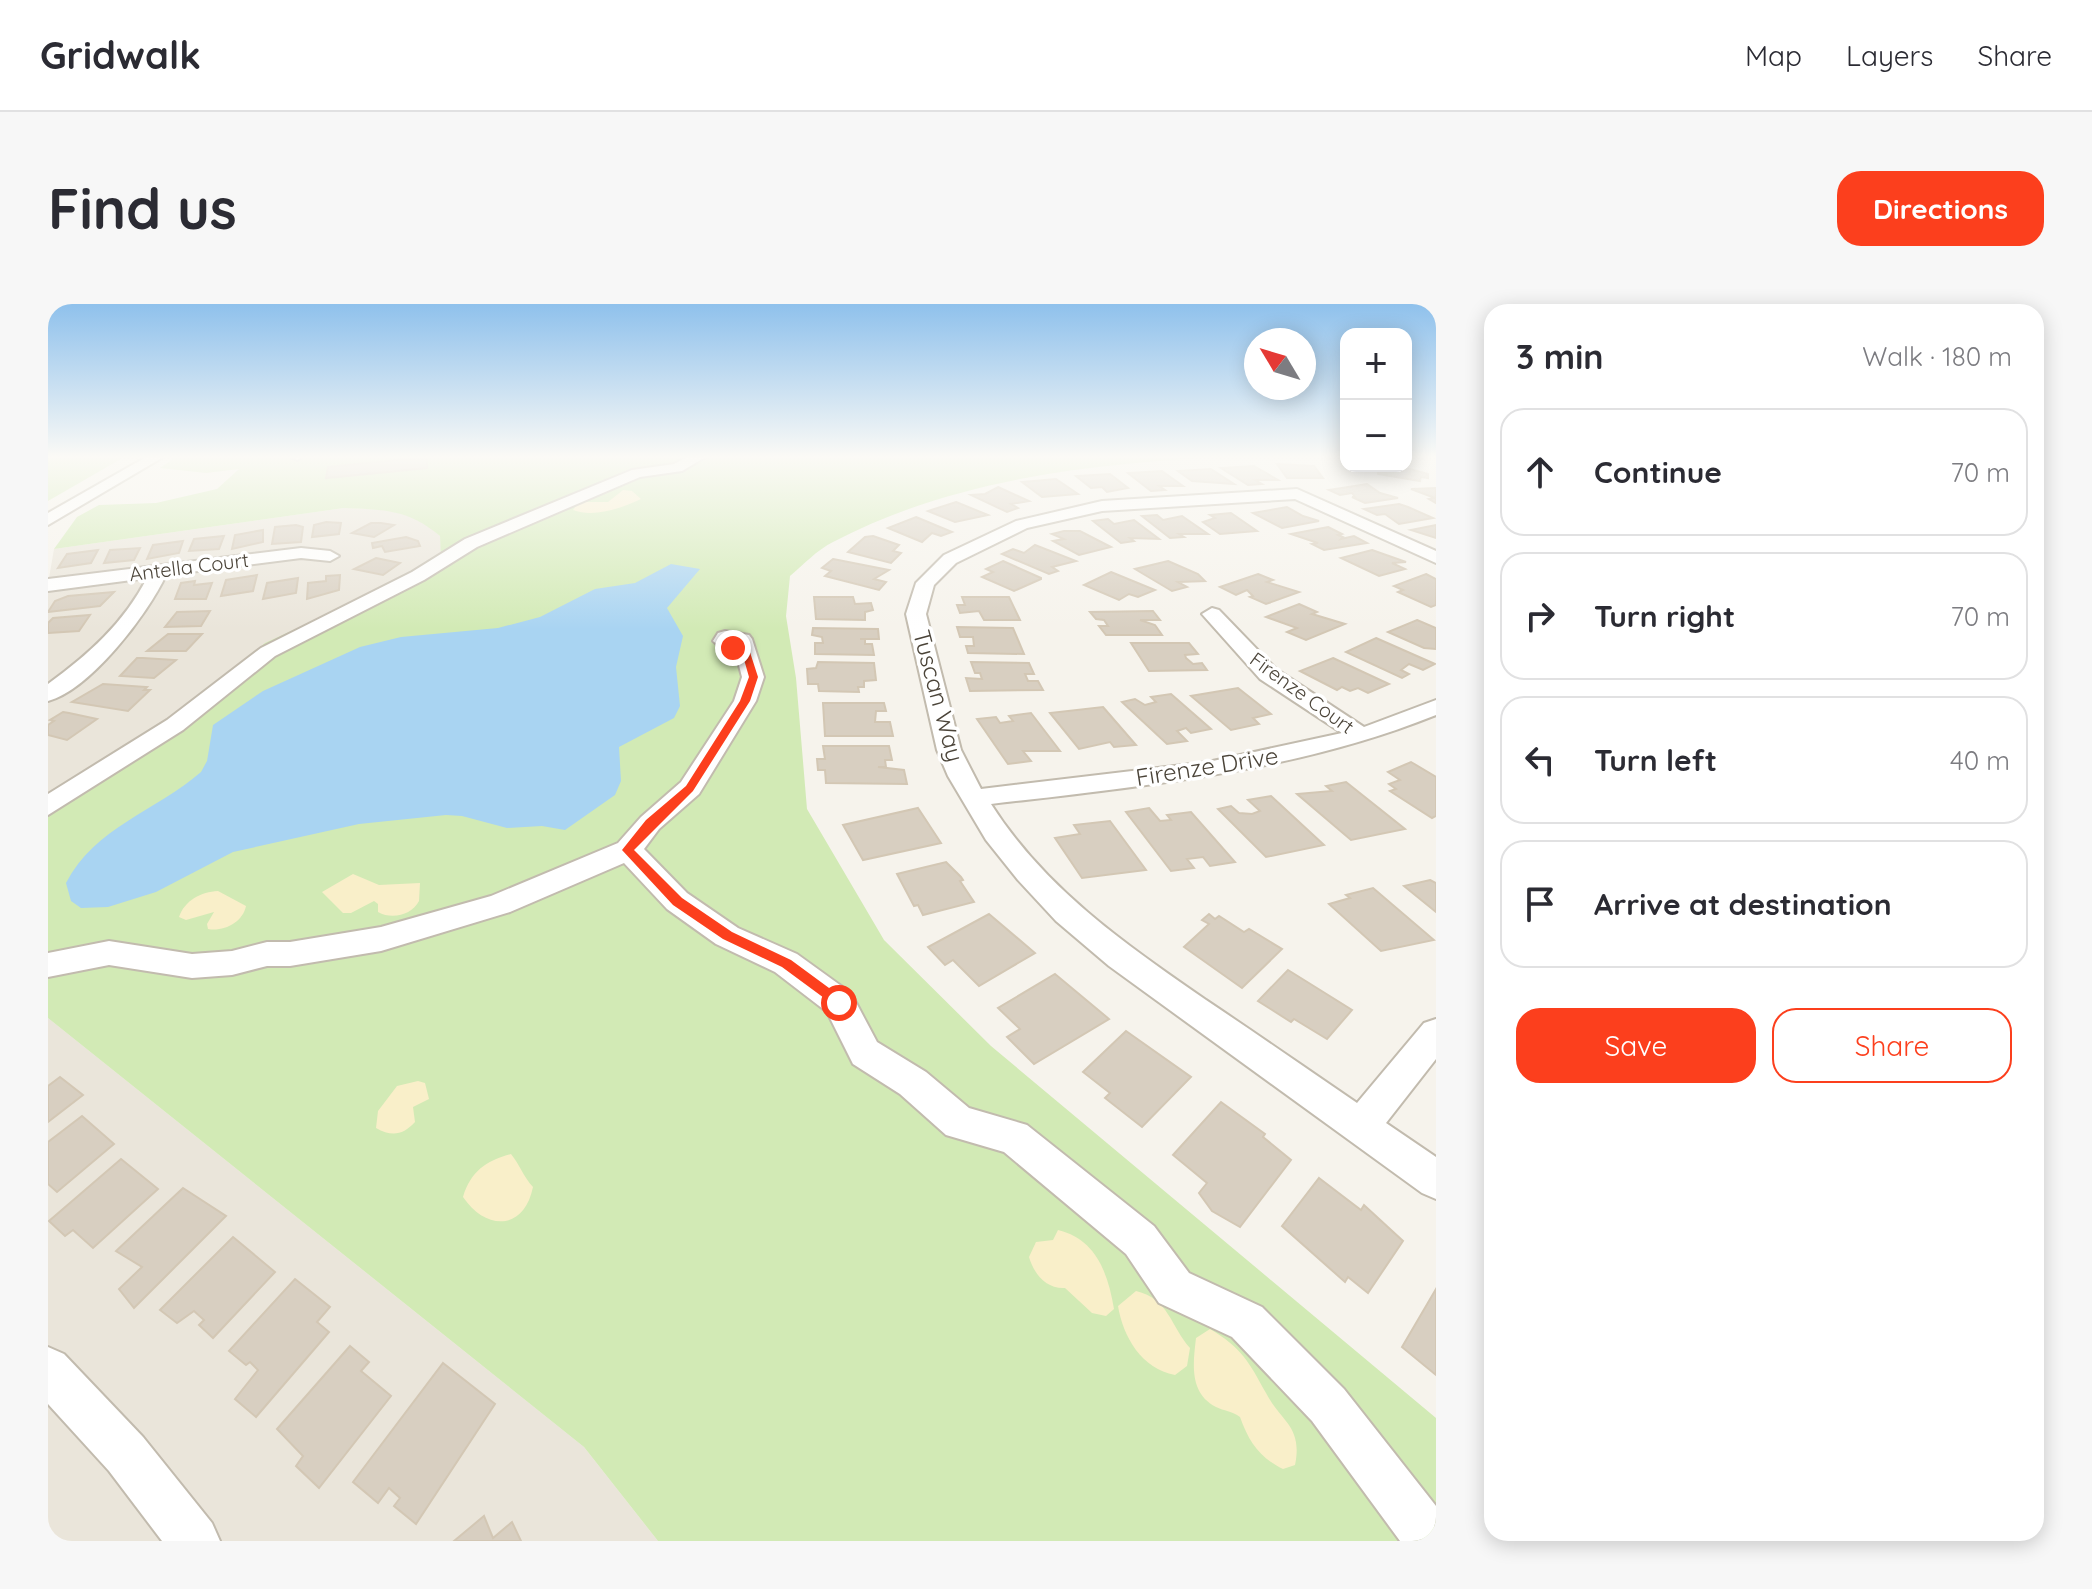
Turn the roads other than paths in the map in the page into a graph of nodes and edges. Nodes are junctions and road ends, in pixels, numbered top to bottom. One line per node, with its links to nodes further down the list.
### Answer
1 (543, 514): 14 (street)
2 (1058, 514): 13 (street, Tuscan Way)
3 (1345, 514): 5 (street, Tuscan Way)
4 (330, 556): 6 (street, Antella Court)
5 (1436, 558)
6 (159, 571): 7 (street, Antella Court); 10 (street)
7 (48, 585)
8 (1212, 614): 12 (street, Firenze Court)
9 (744, 646): 15 (street)
10 (48, 694)
11 (1436, 707): 12 (street, Firenze Drive)
12 (1362, 736): 13 (street, Firenze Drive)
13 (972, 798): 18 (street, Tuscan Way)
14 (48, 806)
15 (628, 850): 16 (street); 22 (street)
16 (48, 965)
17 (1436, 1033): 18 (street)
18 (1361, 1127): 19 (street, Tuscan Way)
19 (1436, 1180)
20 (48, 1370): 21 (street)
21 (194, 1541)
22 (1431, 1541)

